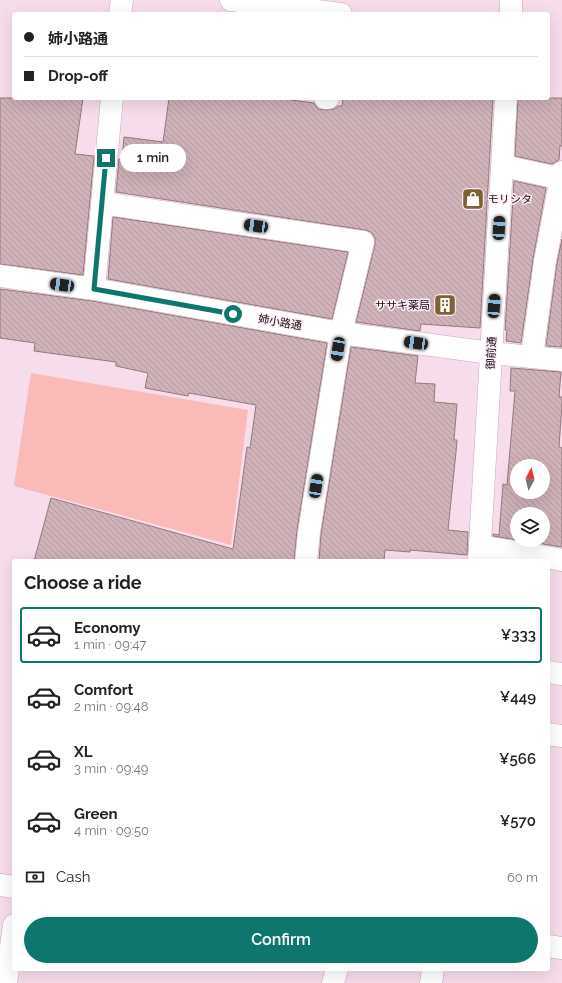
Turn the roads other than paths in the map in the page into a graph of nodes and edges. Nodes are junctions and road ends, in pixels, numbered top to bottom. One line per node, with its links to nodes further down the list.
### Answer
1 (122, 0): 5 (street)
2 (231, 0): 4 (street)
3 (511, 0): 7 (street)
4 (318, 5): 6 (street)
5 (120, 12)
6 (335, 12)
7 (511, 12)
8 (112, 100): 12 (street)
9 (506, 100): 10 (street, 御前通)
10 (503, 166): 11 (street); 16 (street, 御前通)
11 (562, 176): 17 (street)
12 (102, 203): 14 (street); 15 (street)
13 (0, 276): 14 (street, 姉小路通)
14 (94, 289): 15 (street, 姉小路通)
15 (341, 333): 16 (street, 姉小路通); 20 (street)
16 (491, 353): 17 (street, 姉小路通); 19 (street, 御前通)
17 (532, 356): 18 (street, 姉小路通)
18 (562, 360)
19 (479, 554): 21 (street)
20 (306, 559)
21 (548, 559)
22 (550, 559): 23 (street)
23 (562, 560)
24 (550, 672): 25 (street)
25 (562, 674)
26 (550, 734): 27 (street)
27 (562, 736)
28 (0, 885): 29 (street)
29 (12, 887)
30 (12, 940): 35 (street)
31 (550, 946): 32 (street)
32 (562, 948)
33 (336, 971): 36 (street)
34 (432, 971): 37 (street)
35 (6, 983)
36 (333, 983)
37 (431, 983)

